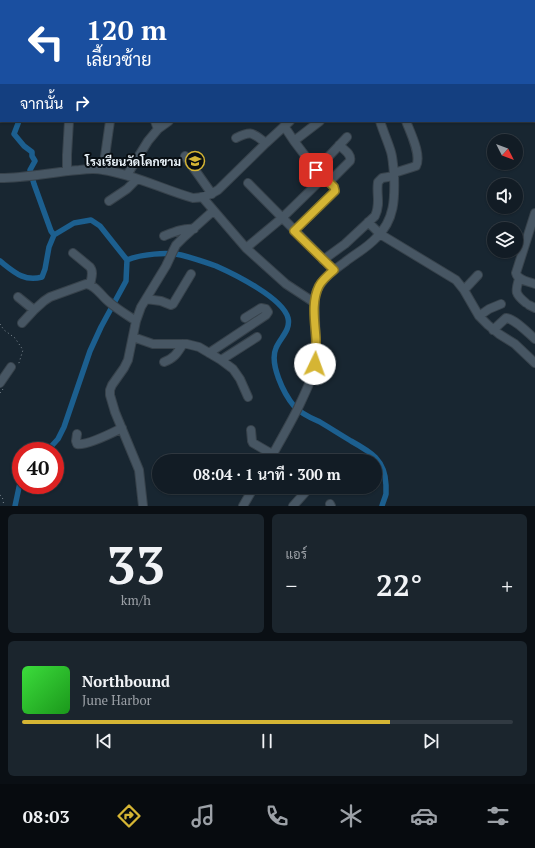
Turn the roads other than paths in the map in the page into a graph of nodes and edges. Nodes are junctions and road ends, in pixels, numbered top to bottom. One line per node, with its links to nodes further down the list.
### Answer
1 (69, 122): 18 (street)
2 (110, 122): 16 (street)
3 (155, 122): 9 (street)
4 (168, 122): 9 (street)
5 (319, 122): 12 (street)
6 (380, 122): 19 (street)
7 (406, 122): 19 (street)
8 (287, 124): 12 (street); 13 (street)
9 (158, 129): 20 (street)
10 (347, 137): 14 (street)
11 (236, 138): 13 (street)
12 (294, 141): 17 (street)
13 (266, 143): 25 (street)
14 (340, 145): 17 (street); 23 (street)
15 (185, 156): 25 (street)
16 (103, 170): 18 (street); 20 (street)
17 (316, 170): 23 (street)
18 (68, 171): 21 (street)
19 (394, 174): 31 (street); 34 (street)
20 (127, 176): 22 (street)
21 (0, 178)
22 (137, 179): 26 (street); 27 (street)
23 (327, 180): 30 (street); 33 (street)
24 (248, 183): 30 (street)
25 (212, 194): 26 (street)
26 (203, 198): 28 (street)
27 (109, 201)
28 (214, 211): 32 (street); 36 (street)
29 (535, 213): 42 (street)
30 (282, 218): 33 (street); 36 (street)
31 (368, 222): 34 (street); 38 (street)
32 (194, 229): 35 (street); 47 (street)
33 (294, 231): 38 (street)
34 (380, 234): 39 (street); 45 (street)
35 (164, 236)
36 (246, 248): 48 (street)
37 (73, 253): 44 (street)
38 (323, 260): 39 (street)
39 (334, 270): 48 (street)
40 (190, 274): 47 (street)
41 (478, 275): 45 (street)
42 (519, 279): 43 (street); 50 (street)
43 (535, 283)
44 (90, 284): 51 (street); 54 (street)
45 (464, 290): 52 (street)
46 (18, 297): 51 (street)
47 (146, 299): 54 (street)
48 (315, 303): 72 (street)
49 (501, 304): 52 (street)
50 (530, 305)
51 (34, 310): 55 (street)
52 (479, 316): 56 (street)
53 (245, 318): 61 (street)
54 (136, 321): 57 (street)
55 (22, 323)
56 (493, 330): 59 (street); 64 (street)
57 (133, 337): 60 (street); 68 (street)
58 (257, 337): 62 (street)
59 (535, 339)
60 (182, 344): 61 (street); 63 (street)
61 (209, 353): 62 (street)
62 (221, 360): 67 (street)
63 (164, 362)
64 (535, 363)
65 (15, 367): 66 (street)
66 (2, 385)
67 (248, 397)
68 (122, 428): 70 (street); 75 (street)
69 (251, 430): 71 (street)
70 (77, 434)
71 (266, 454)
72 (272, 454)
73 (250, 494): 76 (street)
74 (304, 494): 77 (street)
75 (143, 506)
76 (243, 506)
77 (293, 506)

